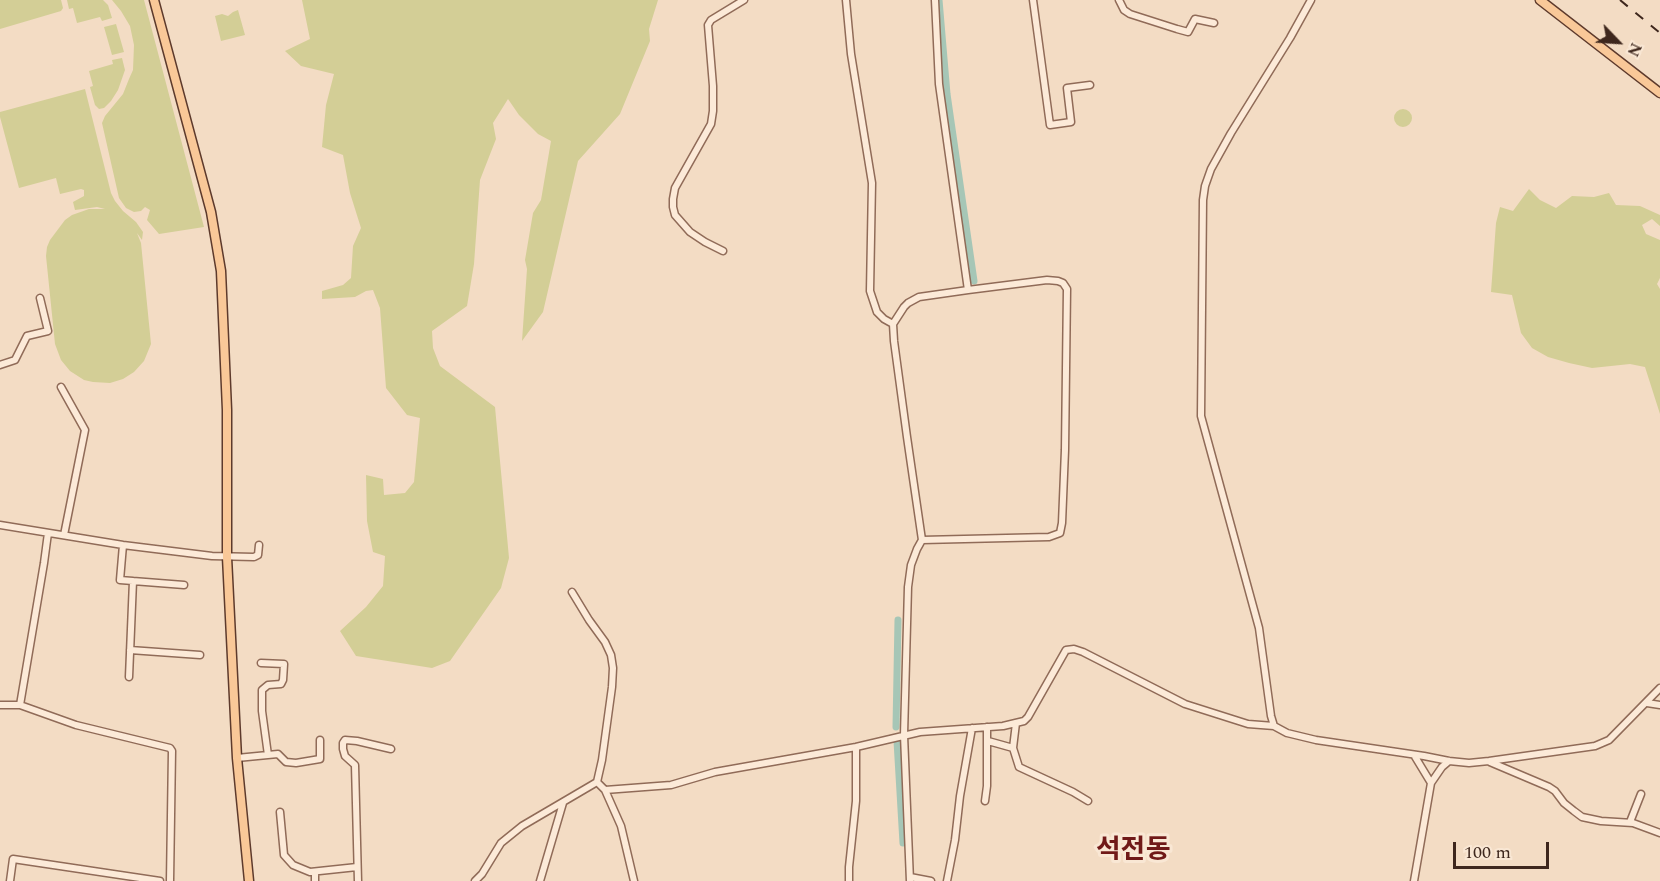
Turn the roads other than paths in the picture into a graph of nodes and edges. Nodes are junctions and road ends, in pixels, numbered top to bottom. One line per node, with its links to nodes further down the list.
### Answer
1 (154, 0): 24 (main road)
2 (744, 0): 12 (street)
3 (846, 0): 15 (street)
4 (935, 0): 13 (street)
5 (1034, 0): 10 (street)
6 (1119, 0): 9 (street)
7 (1311, 0): 38 (street)
8 (1540, 0): 11 (main road)
9 (1214, 23)
10 (1090, 84)
11 (1660, 93)
12 (723, 251)
13 (968, 290): 15 (street); 21 (street)
14 (40, 298): 16 (street)
15 (894, 324): 21 (street)
16 (0, 364)
17 (61, 387): 20 (street)
18 (0, 525): 19 (street)
19 (48, 533): 20 (street); 35 (street)
20 (64, 535): 22 (street)
21 (922, 540): 41 (street)
22 (123, 545): 24 (street); 25 (street)
23 (259, 545): 24 (street)
24 (227, 556): 49 (main road)
25 (133, 581): 26 (street); 28 (street)
26 (184, 585)
27 (572, 592): 52 (street)
28 (130, 650): 29 (street); 31 (street)
29 (200, 655)
30 (261, 663): 47 (street)
31 (129, 677)
32 (1660, 688): 33 (street)
33 (1647, 703): 36 (street); 51 (street)
34 (0, 705): 35 (street)
35 (20, 705): 67 (street)
36 (1660, 705)
37 (1016, 723): 38 (street); 39 (street); 45 (street)
38 (1274, 726): 48 (street)
39 (987, 727): 40 (street); 43 (street)
40 (972, 728): 41 (street); 76 (street)
41 (904, 735): 44 (street); 64 (street)
42 (320, 740): 47 (street)
43 (988, 741): 45 (street); 56 (street)
44 (856, 747): 54 (street); 74 (street)
45 (1013, 748): 57 (street)
46 (391, 749): 62 (street)
47 (268, 755): 49 (street)
48 (1413, 755): 50 (street); 53 (street)
49 (237, 758): 68 (main road)
50 (1449, 761): 51 (street); 53 (street)
51 (1489, 761): 60 (street)
52 (597, 782): 54 (street); 58 (street)
53 (1431, 783): 77 (street)
54 (605, 790): 73 (street)
55 (1641, 794): 60 (street)
56 (985, 801)
57 (1088, 801)
58 (564, 803): 71 (street); 72 (street)
59 (280, 812): 63 (street)
60 (1630, 822): 61 (street)
61 (1660, 833)
62 (357, 867): 63 (street); 70 (street)
63 (315, 872): 69 (street)
64 (910, 879): 75 (street)
65 (10, 881): 66 (street)
66 (160, 881)
67 (170, 881)
68 (249, 881)
69 (315, 881)
70 (358, 881)
71 (475, 881)
72 (540, 881)
73 (634, 881)
74 (849, 881)
75 (931, 881)
76 (947, 881)
77 (1414, 881)

